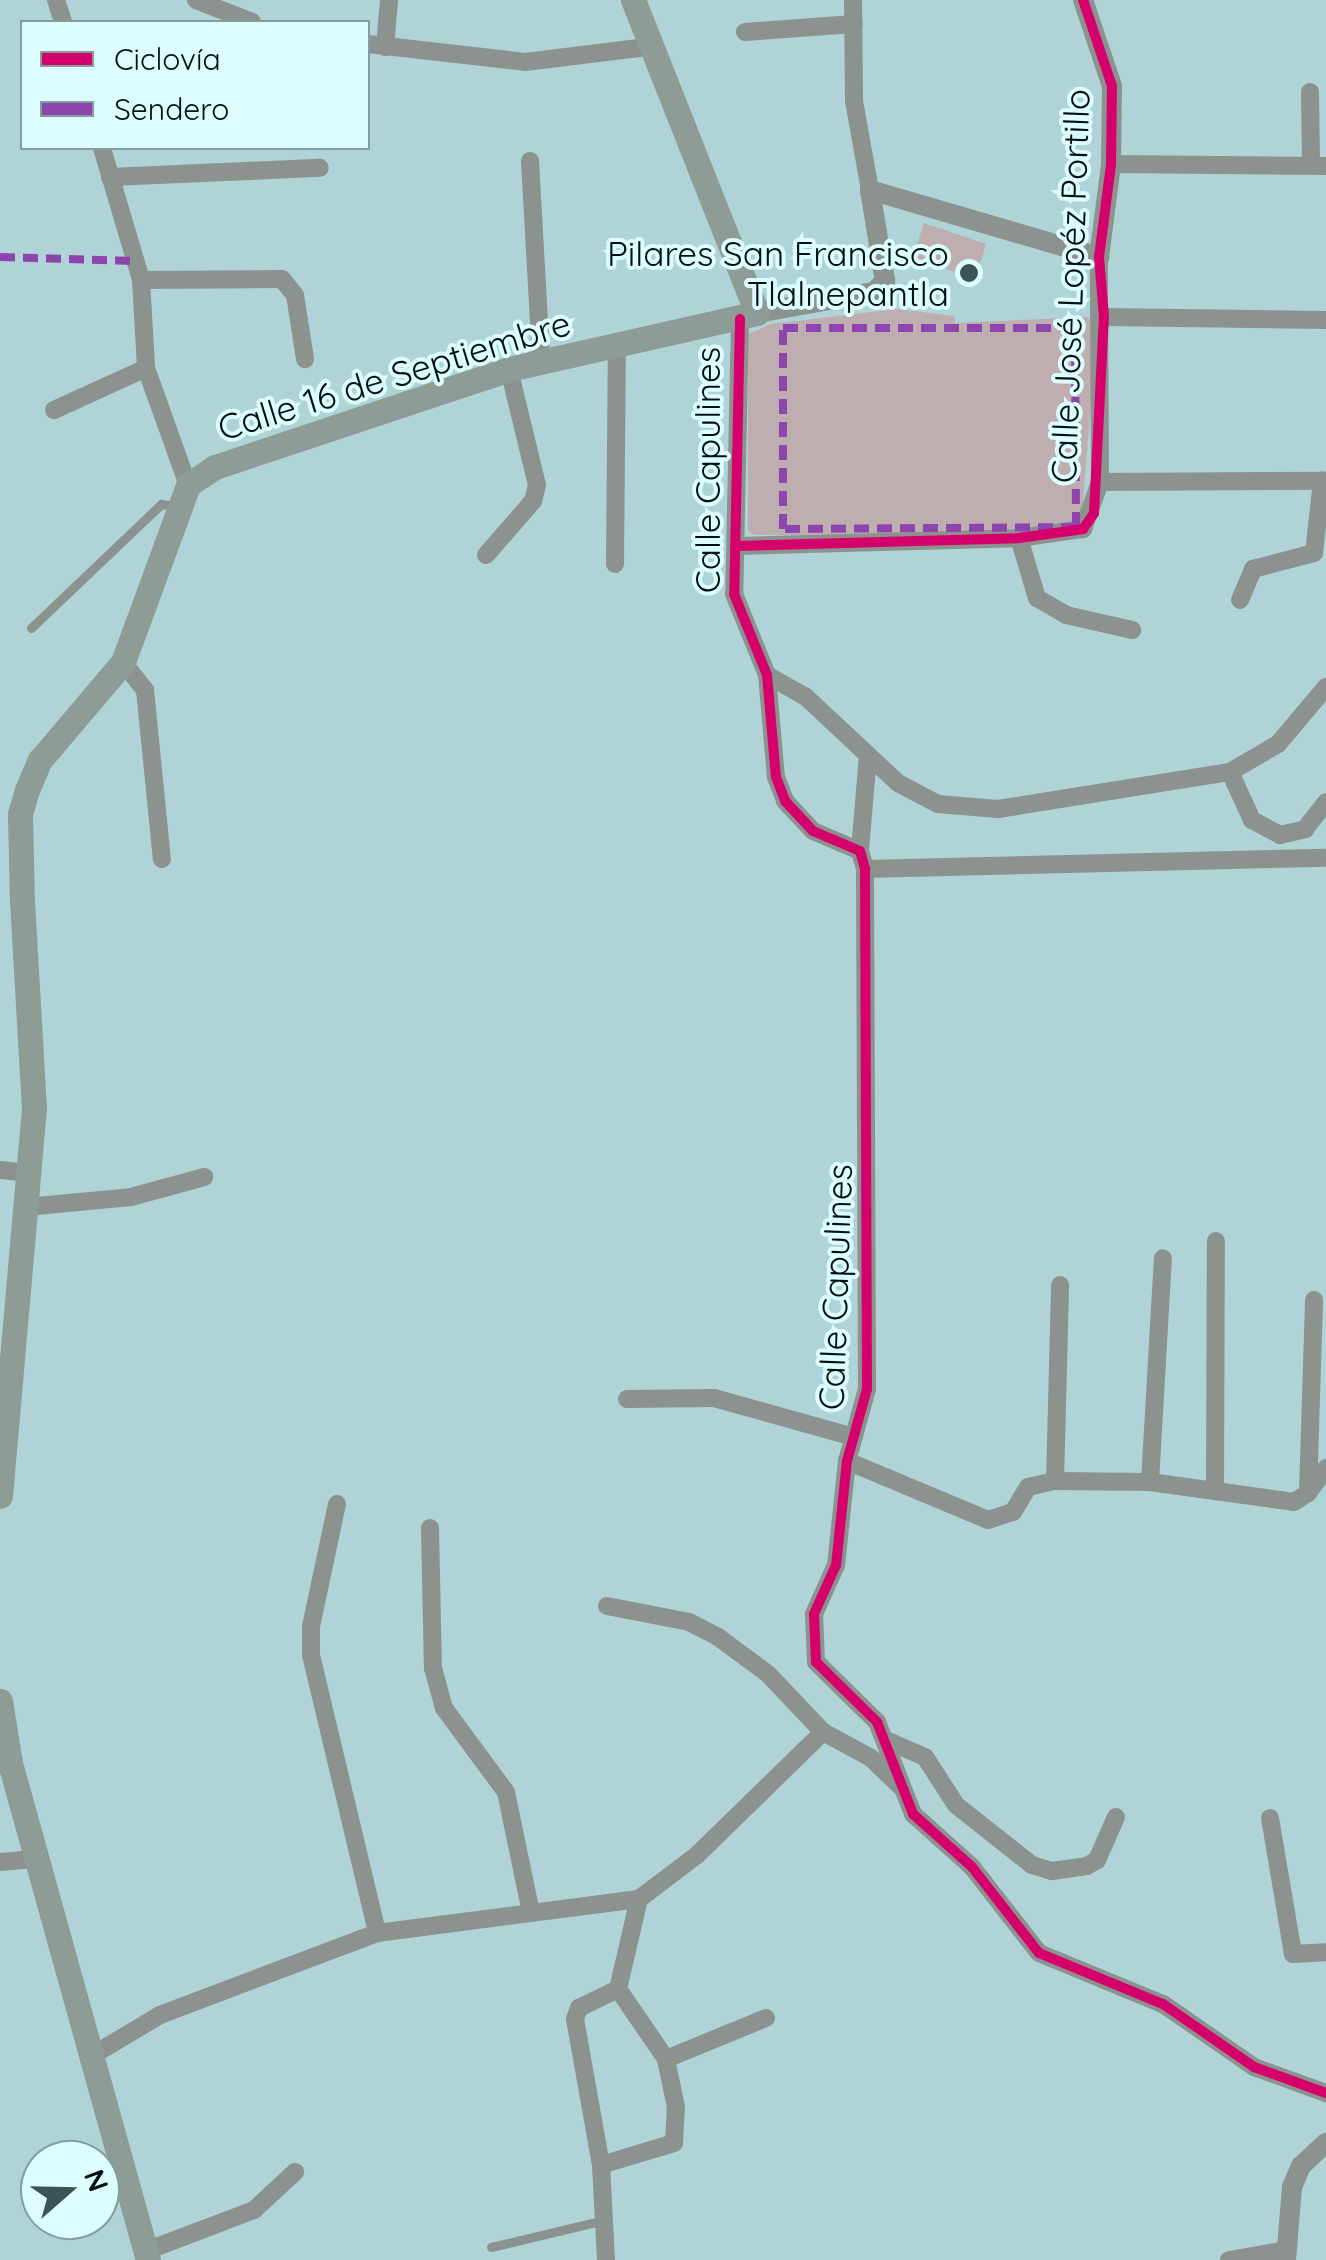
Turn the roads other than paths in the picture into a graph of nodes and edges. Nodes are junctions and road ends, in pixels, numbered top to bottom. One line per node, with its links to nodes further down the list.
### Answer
1 (196, 0): 6 (street)
2 (388, 0): 9 (street)
3 (633, 0): 10 (main road)
4 (854, 0): 7 (street)
5 (1083, 0): 14 (street, Calle José Lopéz Portillo)
6 (247, 20)
7 (854, 24): 8 (street); 18 (street)
8 (745, 32)
9 (376, 45): 10 (street)
10 (647, 46): 21 (main road)
11 (1310, 92): 15 (street)
12 (103, 150): 17 (street)
13 (530, 162): 26 (street)
14 (1111, 164): 15 (street); 19 (street, Calle José Lopéz Portillo)
15 (1319, 165)
16 (320, 168): 17 (street)
17 (110, 176): 20 (street)
18 (870, 190): 19 (street); 21 (street, Calle 16 de Septiembre)
19 (1099, 257): 22 (street, Calle José Lopéz Portillo)
20 (140, 280): 25 (street); 27 (street)
21 (749, 316): 24 (main road, Calle 16 de Septiembre); 34 (street, Calle Capulines)
22 (1104, 316): 23 (street); 31 (street, Calle José Lopéz Portillo)
23 (1326, 320)
24 (618, 344): 26 (main road, Calle 16 de Septiembre); 36 (street)
25 (305, 359)
26 (542, 360): 28 (main road, Calle 16 de Septiembre)
27 (146, 368): 29 (street); 32 (street)
28 (509, 368): 32 (main road, Calle 16 de Septiembre); 35 (street)
29 (54, 410)
30 (1324, 480): 31 (street); 37 (street)
31 (1100, 482): 33 (street, Calle José Lopéz Portillo)
32 (185, 497): 38 (lane); 40 (main road)
33 (1020, 538): 34 (street, Calle José Lopéz Portillo); 39 (street)
34 (738, 546): 41 (street, Calle Capulines)
35 (486, 554)
36 (615, 564)
37 (1240, 600)
38 (32, 628)
39 (1132, 630)
40 (123, 662): 47 (street); 50 (main road)
41 (767, 675): 43 (street); 48 (street, Calle Capulines)
42 (1326, 687): 44 (street)
43 (868, 755): 44 (street); 48 (street)
44 (1230, 772): 45 (street)
45 (1326, 802)
46 (1326, 858): 48 (street, Calle Capulines)
47 (162, 860)
48 (863, 860): 58 (street, Calle Capulines)
49 (0, 1170): 50 (street)
50 (29, 1173): 52 (main road)
51 (204, 1178): 52 (street)
52 (26, 1206): 65 (main road)
53 (1216, 1241): 63 (street)
54 (1163, 1258): 62 (street)
55 (1060, 1284): 61 (street)
56 (1314, 1300): 64 (street)
57 (626, 1399): 58 (street)
58 (854, 1437): 59 (street, Calle Capulines)
59 (846, 1461): 61 (street); 71 (street, Calle Capulines)
60 (1326, 1468): 64 (street)
61 (1055, 1480): 62 (street)
62 (1150, 1482): 63 (street)
63 (1215, 1491): 64 (street)
64 (1308, 1493)
65 (0, 1496)
66 (338, 1504): 79 (street)
67 (430, 1528): 78 (street)
68 (607, 1606): 70 (street)
69 (0, 1701): 75 (main road)
70 (823, 1732): 72 (street); 77 (street)
71 (888, 1741): 72 (street, Calle Capulines); 73 (street)
72 (900, 1786): 85 (street, Calle Capulines)
73 (1116, 1818)
74 (1270, 1818): 80 (street)
75 (37, 1859): 76 (street); 83 (main road)
76 (0, 1862)
77 (639, 1899): 78 (street); 81 (street)
78 (530, 1908): 79 (street)
79 (376, 1933): 83 (street)
80 (1326, 1952)
81 (618, 1989): 84 (street); 87 (street)
82 (766, 2018): 84 (street)
83 (93, 2055): 91 (main road)
84 (666, 2059): 87 (street)
85 (1326, 2093)
86 (1326, 2143): 92 (street)
87 (601, 2165): 89 (street)
88 (295, 2172): 91 (street)
89 (604, 2220): 90 (lane); 93 (street)
90 (491, 2247)
91 (147, 2255)
92 (1287, 2255): 94 (street)
93 (606, 2260)
94 (1229, 2260)

